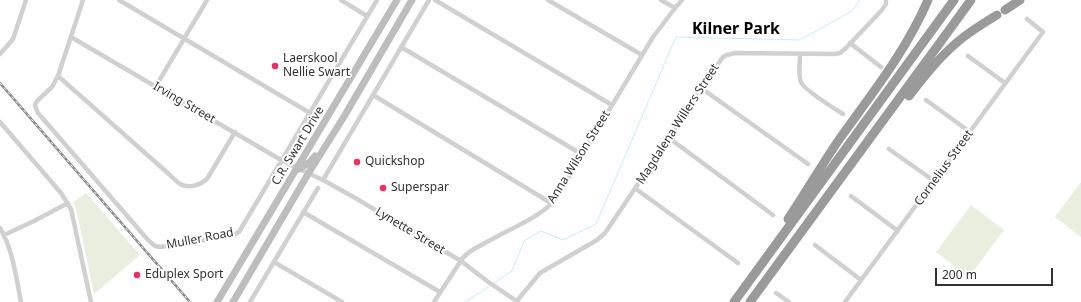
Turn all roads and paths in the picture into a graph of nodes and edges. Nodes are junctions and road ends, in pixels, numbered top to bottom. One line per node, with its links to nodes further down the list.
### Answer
1 (26, 0): 26 (street)
2 (83, 0): 22 (street)
3 (119, 0): 23 (street)
4 (207, 0): 23 (street)
5 (341, 0): 20 (street)
6 (377, 0): 20 (street, Muller Road)
7 (397, 0): 48 (main road, C.R. Swart Drive)
8 (412, 0): 48 (main road, C.R. Swart Drive)
9 (429, 0): 25 (street)
10 (435, 0): 37 (street)
11 (548, 0): 28 (street)
12 (661, 0): 19 (street)
13 (682, 0): 19 (street, Anna Wilson Street)
14 (886, 0): 24 (street, Magdalena Willers Street)
15 (928, 0): 63 (highway)
16 (954, 0): 63 (highway)
17 (971, 0): 58 (highway)
18 (1020, 0): 58 (highway)
19 (675, 8): 28 (street, Anna Wilson Street)
20 (367, 16): 38 (street, Muller Road)
21 (1027, 19): 32 (street, Cornelius Street)
22 (71, 37): 31 (street); 33 (street, Irving Street)
23 (184, 38): 33 (street); 38 (street)
24 (850, 43): 27 (street, Magdalena Willers Street); 30 (street)
25 (401, 47): 35 (street); 45 (street)
26 (0, 54)
27 (800, 54): 34 (street, Magdalena Willers Street); 39 (street)
28 (642, 55): 37 (street, Anna Wilson Street)
29 (968, 56): 32 (street)
30 (881, 67)
31 (58, 76): 41 (street); 46 (street, Muller Road)
32 (1005, 83): 42 (street, Cornelius Street)
33 (156, 86): 41 (street, Irving Street)
34 (701, 88): 43 (street, Magdalena Willers Street); 47 (street)
35 (373, 95): 49 (street); 55 (street)
36 (926, 100): 42 (street)
37 (612, 105): 45 (street, Anna Wilson Street)
38 (310, 113): 46 (street, Muller Road)
39 (843, 114)
40 (0, 122): 54 (street)
41 (235, 132): 46 (street, Irving Street)
42 (970, 132): 50 (street, Cornelius Street)
43 (669, 138): 52 (street, Magdalena Willers Street); 57 (street)
44 (889, 149): 50 (street)
45 (582, 155): 55 (street, Anna Wilson Street)
46 (281, 160): 48 (street, Irving Street)
47 (808, 164)
48 (302, 171): 49 (street, Lynette Street); 72 (main road, C.R. Swart Drive); 73 (main road, C.R. Swart Drive)
49 (323, 180): 64 (street, Lynette Street)
50 (934, 181): 60 (street, Cornelius Street)
51 (318, 188): 56 (street)
52 (636, 189): 66 (street); 77 (street, Magdalena Willers Street)
53 (851, 196): 60 (street)
54 (68, 203): 61 (street); 71 (street)
55 (552, 203): 64 (street, Anna Wilson Street)
56 (303, 212): 65 (street); 68 (street)
57 (773, 215)
58 (810, 221): 79 (highway)
59 (0, 228): 61 (street)
60 (898, 231): 67 (street, Cornelius Street)
61 (4, 235): 70 (street)
62 (815, 245): 67 (street)
63 (765, 260): 78 (highway)
64 (461, 261): 68 (street, Anna Wilson Street); 77 (street, Lynette Street)
65 (274, 262): 74 (street); 75 (street)
66 (738, 263)
67 (861, 280): 81 (street, Cornelius Street)
68 (440, 292): 76 (street, Anna Wilson Street)
69 (776, 293): 80 (street)
70 (21, 302)
71 (91, 302)
72 (217, 302)
73 (233, 302)
74 (250, 302)
75 (342, 302)
76 (434, 302)
77 (517, 302)
78 (734, 302)
79 (750, 302)
80 (789, 302)
81 (845, 302)

